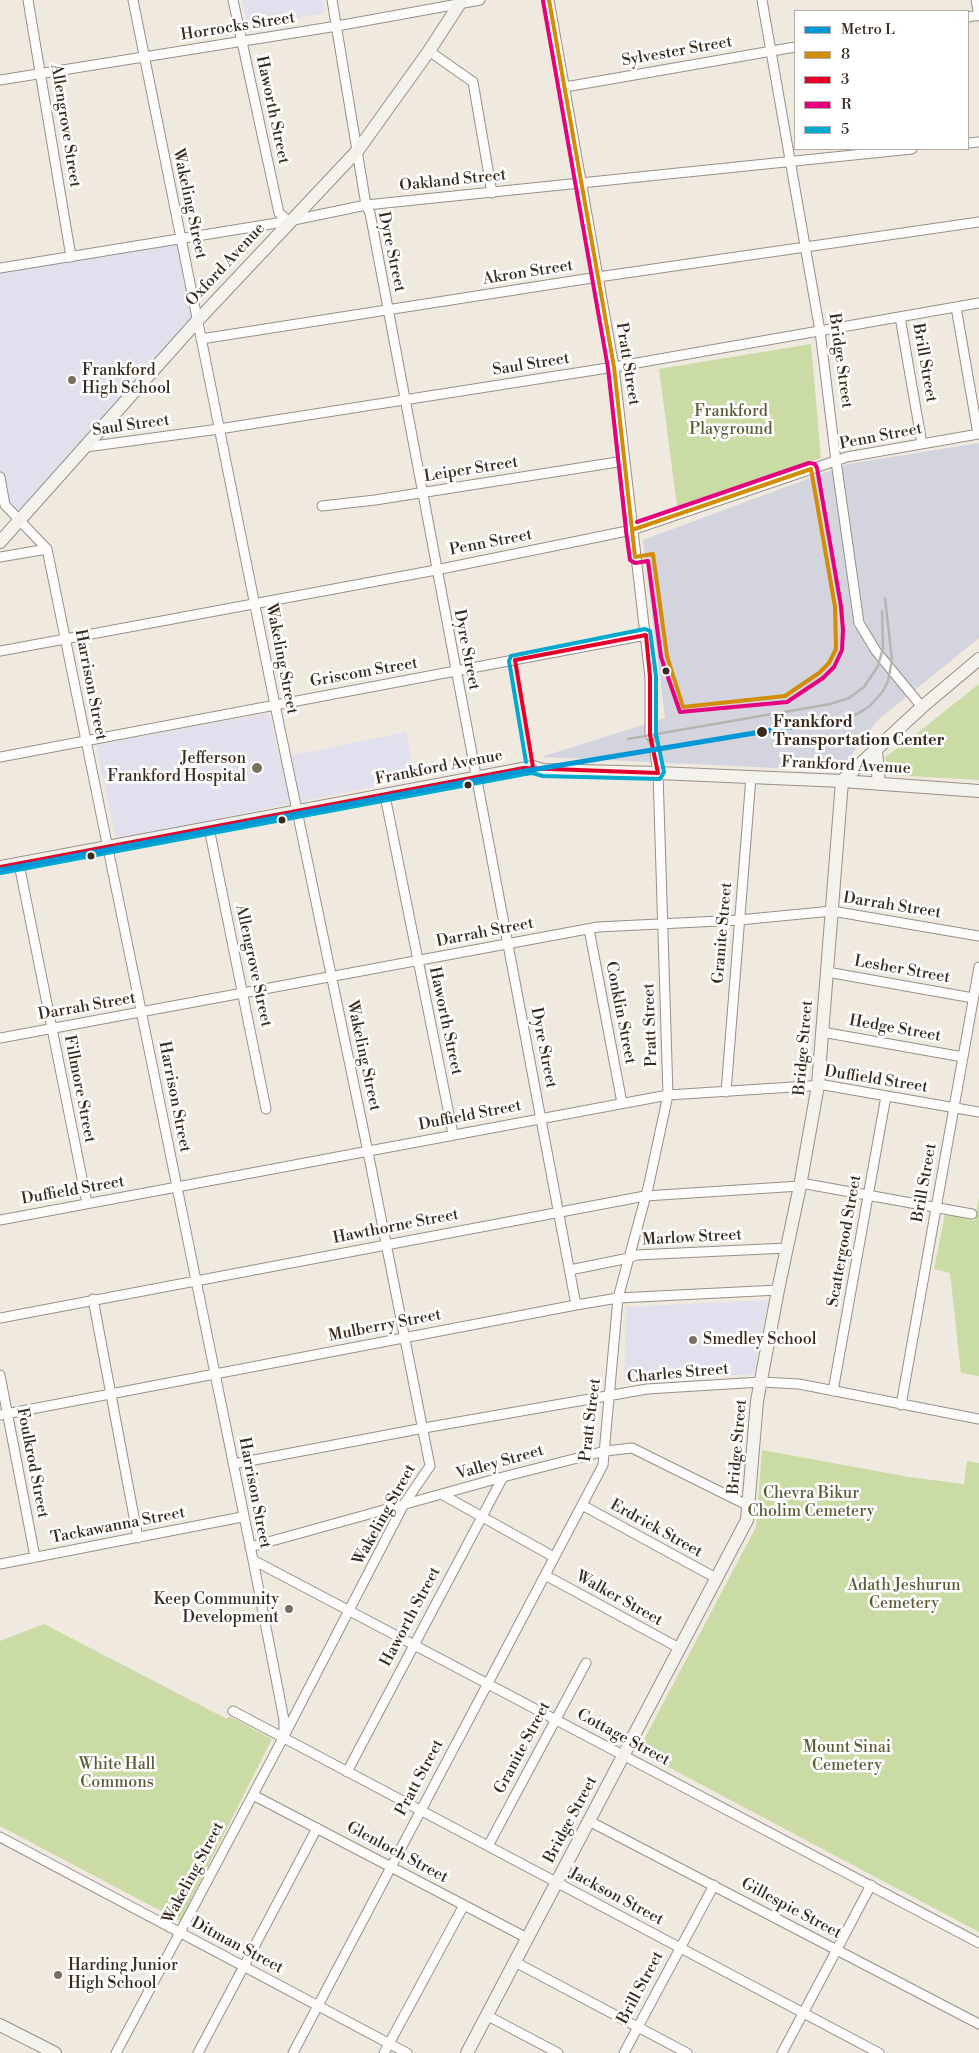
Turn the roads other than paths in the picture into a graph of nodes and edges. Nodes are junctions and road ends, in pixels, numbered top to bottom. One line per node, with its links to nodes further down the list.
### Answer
1 (28, 0): 18 (street, Allengrove Street)
2 (133, 0): 17 (street, Wakeling Street)
3 (233, 0): 13 (street, Haworth Street)
4 (332, 0): 12 (street, Dyre Street)
5 (480, 0): 9 (street, Horrocks Street)
6 (549, 0): 20 (street, Pratt Street)
7 (762, 0): 15 (street, Bridge Street)
8 (976, 0): 11 (street)
9 (461, 2): 10 (street, Horrocks Street); 16 (main road, Oxford Avenue)
10 (441, 4): 12 (street, Horrocks Street)
11 (979, 16)
12 (337, 26): 13 (street, Horrocks Street); 21 (street, Dyre Street)
13 (241, 41): 17 (street, Horrocks Street); 27 (street, Haworth Street)
14 (794, 47): 15 (street, Sylvester Street)
15 (771, 51): 20 (street, Sylvester Street); 23 (street, Bridge Street)
16 (429, 52): 21 (main road, Oxford Avenue); 25 (street)
17 (143, 57): 18 (street, Horrocks Street); 29 (street, Wakeling Street)
18 (41, 73): 19 (street, Horrocks Street); 31 (street, Allengrove Street)
19 (0, 80)
20 (565, 87): 24 (street, Pratt Street)
21 (358, 150): 26 (street, Dyre Street); 27 (main road, Oxford Avenue)
22 (902, 150): 23 (street, Oakland Street)
23 (790, 161): 24 (street, Oakland Street); 30 (street, Bridge Street)
24 (581, 183): 25 (street, Oakland Street); 33 (street, Pratt Street)
25 (492, 193): 26 (street, Oakland Street)
26 (366, 205): 27 (street, Oakland Street); 36 (street, Dyre Street)
27 (289, 221): 29 (street, Oakland Street); 38 (main road, Oxford Avenue)
28 (979, 222): 30 (street, Akron Street)
29 (181, 239): 31 (street, Oakland Street); 38 (street, Wakeling Street)
30 (805, 247): 33 (street, Akron Street); 39 (street, Bridge Street)
31 (71, 257): 32 (street, Oakland Street)
32 (0, 268)
33 (598, 278): 36 (street, Akron Street); 41 (street, Pratt Street)
34 (979, 303): 35 (street, Saul Street)
35 (956, 307): 37 (street, Saul Street); 44 (street)
36 (388, 310): 40 (street, Akron Street); 42 (street, Dyre Street)
37 (900, 317): 39 (street, Saul Street); 45 (street, Brill Street)
38 (198, 320): 40 (street, Wakeling Street); 46 (main road, Oxford Avenue)
39 (820, 331): 41 (street, Saul Street); 48 (street, Bridge Street)
40 (202, 340): 43 (street, Wakeling Street)
41 (614, 367): 42 (street, Saul Street); 47 (street, Pratt Street)
42 (404, 400): 43 (street, Saul Street); 50 (street, Dyre Street)
43 (219, 428): 46 (street, Saul Street); 58 (street, Wakeling Street)
44 (979, 434): 45 (street, Penn Street)
45 (922, 444): 48 (street, Penn Street)
46 (86, 447): 52 (main road, Oxford Avenue)
47 (624, 461): 50 (street, Leiper Street); 53 (street, Pratt Street)
48 (836, 461): 53 (street, Penn Street); 65 (street, Bridge Street)
49 (0, 477): 52 (street)
50 (422, 492): 51 (street, Leiper Street); 57 (street, Dyre Street)
51 (322, 506)
52 (19, 520): 54 (main road, Oxford Avenue); 55 (street)
53 (632, 530): 57 (street, Penn Street); 59 (street, Pratt Street)
54 (0, 542)
55 (47, 549): 56 (street); 60 (street, Harrison Street)
56 (0, 557)
57 (436, 570): 58 (street, Penn Street); 63 (street, Dyre Street)
58 (255, 604): 60 (street, Penn Street); 64 (street, Wakeling Street)
59 (646, 635): 63 (street, Griscom Street); 66 (street, Pratt Street)
60 (65, 639): 61 (street, Penn Street); 67 (street, Harrison Street)
61 (0, 651)
62 (979, 659): 65 (main road)
63 (455, 672): 64 (street, Griscom Street); 73 (street, Dyre Street)
64 (275, 705): 67 (street, Griscom Street); 78 (street, Wakeling Street)
65 (922, 707): 68 (main road)
66 (650, 735)
67 (86, 741): 70 (street, Griscom Street); 80 (street, Harrison Street)
68 (876, 750): 74 (main road); 75 (main road)
69 (655, 753): 71 (street, Pratt Street)
70 (0, 757)
71 (658, 773): 72 (main road, Frankford Avenue); 73 (main road, Frankford Avenue); 85 (street, Pratt Street)
72 (751, 777): 74 (main road, Frankford Avenue); 84 (street, Granite Street)
73 (476, 778): 77 (main road, Frankford Avenue); 88 (street, Dyre Street)
74 (842, 781): 75 (main road, Frankford Avenue); 83 (main road, Bridge Street)
75 (879, 784): 76 (main road, Frankford Avenue)
76 (979, 791)
77 (385, 796): 78 (main road, Frankford Avenue); 89 (street, Haworth Street)
78 (298, 812): 79 (main road, Frankford Avenue); 92 (street, Wakeling Street)
79 (209, 828): 80 (main road, Frankford Avenue); 93 (street, Allengrove Street)
80 (109, 847): 81 (main road, Frankford Avenue); 95 (street, Harrison Street)
81 (19, 864): 82 (main road, Frankford Avenue); 96 (street, Fillmore Street)
82 (0, 867)
83 (832, 911): 84 (street, Darrah Street); 87 (street, Darrah Street); 91 (main road, Bridge Street)
84 (739, 920): 85 (street, Darrah Street); 101 (street, Granite Street)
85 (663, 923): 86 (street, Darrah Street); 102 (street, Pratt Street)
86 (589, 929): 88 (street, Darrah Street); 104 (street, Conklin Street)
87 (979, 936)
88 (508, 944): 89 (street, Darrah Street); 108 (street, Dyre Street)
89 (417, 961): 92 (street, Darrah Street); 109 (street, Haworth Street)
90 (979, 966): 94 (street, Brill Street)
91 (827, 972): 94 (street, Lesher Street); 97 (main road, Bridge Street)
92 (332, 978): 93 (street, Darrah Street); 110 (street, Wakeling Street)
93 (244, 994): 95 (street, Darrah Street); 106 (street, Allengrove Street)
94 (973, 998): 99 (street, Brill Street)
95 (142, 1012): 96 (street, Darrah Street); 112 (street, Harrison Street)
96 (52, 1029): 98 (street, Darrah Street); 115 (street, Fillmore Street)
97 (822, 1032): 99 (street, Hedge Street); 100 (main road, Bridge Street)
98 (0, 1038)
99 (963, 1056): 105 (street, Brill Street)
100 (818, 1085): 101 (street, Duffield Street); 103 (street, Duffield Street); 111 (main road, Bridge Street)
101 (726, 1092): 102 (street, Duffield Street)
102 (668, 1095): 104 (street, Duffield Street); 113 (street, Pratt Street)
103 (886, 1096): 105 (street, Duffield Street); 114 (street, Scattergood Street)
104 (622, 1103): 108 (street, Duffield Street)
105 (954, 1108): 107 (street, Duffield Street); 116 (street, Brill Street)
106 (266, 1109)
107 (979, 1112)
108 (541, 1118): 109 (street, Duffield Street); 117 (street, Dyre Street)
109 (453, 1134): 110 (street, Duffield Street)
110 (368, 1152): 112 (street, Duffield Street); 120 (street, Wakeling Street)
111 (801, 1184): 113 (street, Hawthorne Street); 114 (street, Hawthorne Street); 121 (main road, Bridge Street)
112 (176, 1188): 115 (street, Duffield Street); 124 (street, Harrison Street)
113 (645, 1196): 117 (street, Hawthorne Street); 122 (street, Pratt Street)
114 (868, 1196): 116 (street, Hawthorne Street); 134 (street, Scattergood Street)
115 (87, 1203): 119 (street, Duffield Street)
116 (936, 1208): 118 (street, Hawthorne Street); 137 (street, Brill Street)
117 (558, 1212): 120 (street, Hawthorne Street); 123 (street, Dyre Street)
118 (972, 1214)
119 (0, 1220)
120 (386, 1244): 124 (street, Hawthorne Street); 130 (street, Wakeling Street)
121 (787, 1248): 122 (street, Marlow Street); 125 (main road, Bridge Street)
122 (629, 1258): 123 (street, Marlow Street); 126 (street, Pratt Street)
123 (570, 1270): 128 (street, Dyre Street)
124 (196, 1280): 127 (street, Hawthorne Street); 131 (street, Harrison Street)
125 (778, 1290): 126 (street, Mulberry Street); 133 (main road, Bridge Street)
126 (618, 1298): 128 (street, Mulberry Street); 136 (street, Pratt Street)
127 (93, 1299): 129 (street, Hawthorne Street); 135 (street)
128 (576, 1305): 130 (street, Mulberry Street)
129 (0, 1318)
130 (405, 1338): 131 (street, Mulberry Street); 140 (street, Wakeling Street)
131 (215, 1373): 135 (street, Mulberry Street); 142 (street, Harrison Street)
132 (0, 1375): 138 (street, Foulkrod Street)
133 (761, 1382): 134 (street, Charles Street); 136 (street, Charles Street); 147 (main road, Bridge Street)
134 (833, 1391): 137 (street, Charles Street)
135 (111, 1394): 138 (street, Mulberry Street); 150 (street)
136 (610, 1395): 140 (street, Charles Street); 141 (street, Pratt Street)
137 (901, 1405): 139 (street, Charles Street)
138 (3, 1415): 153 (street, Foulkrod Street)
139 (979, 1419)
140 (424, 1428): 142 (street, Charles Street); 145 (street, Wakeling Street)
141 (605, 1451): 143 (street, Valley Street); 146 (street, Pratt Street); 147 (street, Valley Street)
142 (233, 1464): 148 (street, Harrison Street)
143 (503, 1477): 144 (street, Valley Street); 149 (street, Haworth Street)
144 (443, 1495): 145 (street, Valley Street); 149 (street)
145 (404, 1504): 151 (street, Valley Street); 158 (street, Wakeling Street)
146 (582, 1505): 152 (street, Pratt Street); 157 (street, Erdrick Street)
147 (749, 1506): 157 (main road, Bridge Street)
148 (242, 1517): 150 (street, Tackawanna Street); 151 (street, Harrison Street)
149 (481, 1518): 152 (street); 159 (street, Haworth Street)
150 (138, 1538): 153 (street, Tackawanna Street)
151 (250, 1547): 154 (street, Harrison Street)
152 (554, 1557): 156 (street, Pratt Street)
153 (35, 1558): 155 (street, Tackawanna Street)
154 (253, 1560): 158 (street, Cottage Street); 165 (street, Harrison Street)
155 (0, 1564)
156 (545, 1575): 160 (street, Walker Street); 162 (street, Pratt Street)
157 (716, 1578): 160 (main road, Bridge Street)
158 (350, 1611): 159 (street, Cottage Street); 165 (street, Wakeling Street)
159 (413, 1645): 162 (street, Cottage Street); 167 (street, Haworth Street)
160 (679, 1648): 166 (main road, Bridge Street)
161 (586, 1664): 164 (street, Granite Street)
162 (488, 1684): 164 (street, Cottage Street); 169 (street, Pratt Street)
163 (233, 1711): 165 (street, Jackson Street)
164 (555, 1719): 166 (street, Cottage Street); 173 (street, Granite Street)
165 (284, 1738): 167 (street, Jackson Street); 168 (street, Wakeling Street)
166 (624, 1755): 170 (main road, Bridge Street); 177 (street, Cottage Street)
167 (347, 1772): 169 (street, Jackson Street)
168 (253, 1795): 171 (street, Glenloch Street); 179 (street, Wakeling Street)
169 (420, 1811): 173 (street, Jackson Street); 174 (street, Pratt Street)
170 (590, 1821): 175 (main road, Bridge Street); 176 (street, Gillespie Street)
171 (317, 1828): 174 (street, Glenloch Street); 185 (street)
172 (0, 1837): 179 (street, Ditman Street)
173 (488, 1846): 175 (street, Jackson Street)
174 (391, 1867): 178 (street, Glenloch Street); 186 (street, Pratt Street)
175 (556, 1882): 180 (main road, Bridge Street); 182 (street, Jackson Street)
176 (714, 1885): 182 (street, Brill Street); 183 (street, Gillespie Street)
177 (871, 1885): 181 (street, Cottage Street); 183 (street)
178 (464, 1905): 180 (street, Glenloch Street); 192 (street)
179 (179, 1932): 185 (street, Ditman Street); 194 (street, Wakeling Street)
180 (527, 1938): 184 (main road, Bridge Street)
181 (979, 1943)
182 (679, 1948): 187 (street, Jackson Street); 191 (street, Brill Street)
183 (836, 1949): 187 (street); 189 (street, Gillespie Street)
184 (515, 1962): 188 (main road, Bridge Street); 191 (street)
185 (244, 1967): 186 (street, Ditman Street); 195 (street)
186 (318, 2006): 192 (street, Ditman Street); 196 (street, Pratt Street)
187 (803, 2013): 203 (street); 204 (street, Jackson Street)
188 (486, 2016): 199 (main road, Bridge Street); 200 (street)
189 (979, 2024)
190 (0, 2025): 193 (main road)
191 (638, 2027): 201 (street, Brill Street); 202 (street)
192 (389, 2043): 197 (street); 198 (street, Ditman Street)
193 (55, 2053)
194 (116, 2053)
195 (198, 2053)
196 (293, 2053)
197 (384, 2053)
198 (407, 2053)
199 (467, 2053)
200 (558, 2053)
201 (624, 2053)
202 (687, 2053)
203 (782, 2053)
204 (879, 2053)

